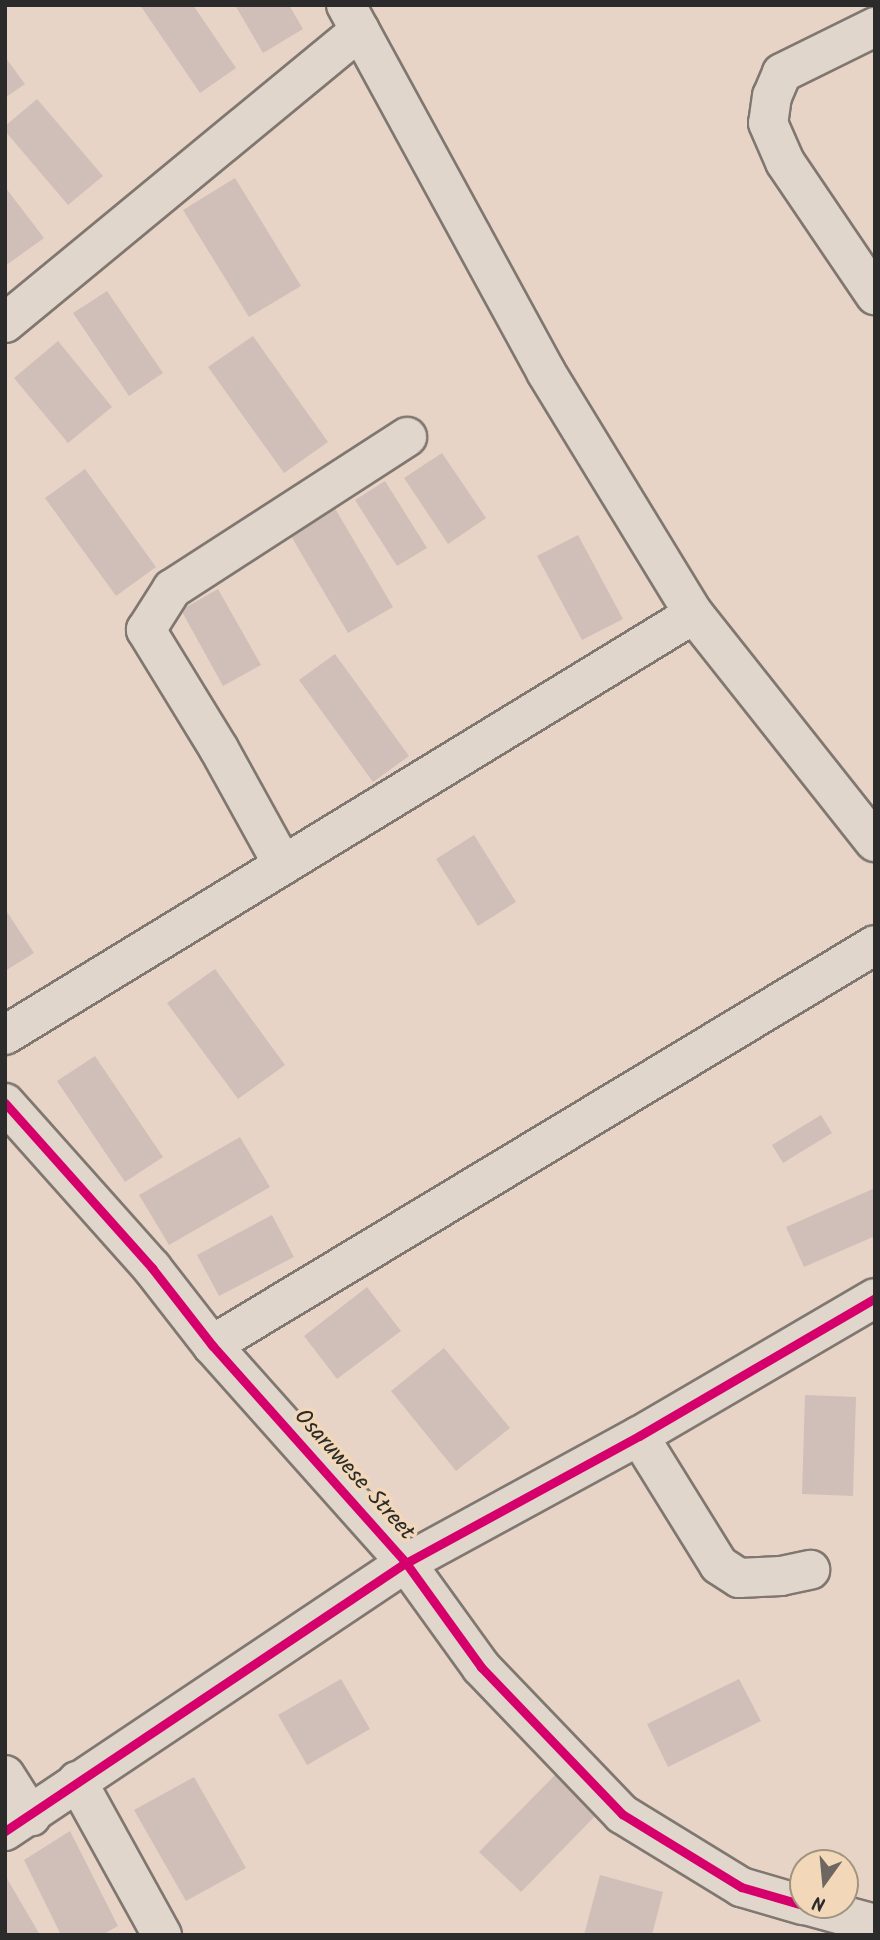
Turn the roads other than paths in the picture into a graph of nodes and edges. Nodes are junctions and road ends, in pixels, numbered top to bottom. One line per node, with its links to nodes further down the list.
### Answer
1 (353, 18): 4 (street); 6 (street)
2 (875, 27): 3 (street)
3 (875, 295)
4 (5, 323)
5 (407, 438): 8 (street)
6 (694, 614): 7 (street); 8 (street)
7 (875, 842)
8 (283, 865): 10 (street)
9 (875, 945): 13 (street)
10 (5, 1035)
11 (5, 1103): 13 (street, Osaruwese Street)
12 (875, 1298): 14 (street)
13 (212, 1345): 15 (street, Osaruwese Street)
14 (639, 1436): 15 (street); 16 (street)
15 (406, 1563): 18 (street); 20 (street, Osaruwese Street)
16 (810, 1570)
17 (5, 1775): 19 (street)
18 (78, 1781): 19 (street); 23 (street)
19 (18, 1823)
20 (789, 1901)
21 (856, 1919): 22 (street, Osaruwese Street)
22 (875, 1924)
23 (162, 1935)

